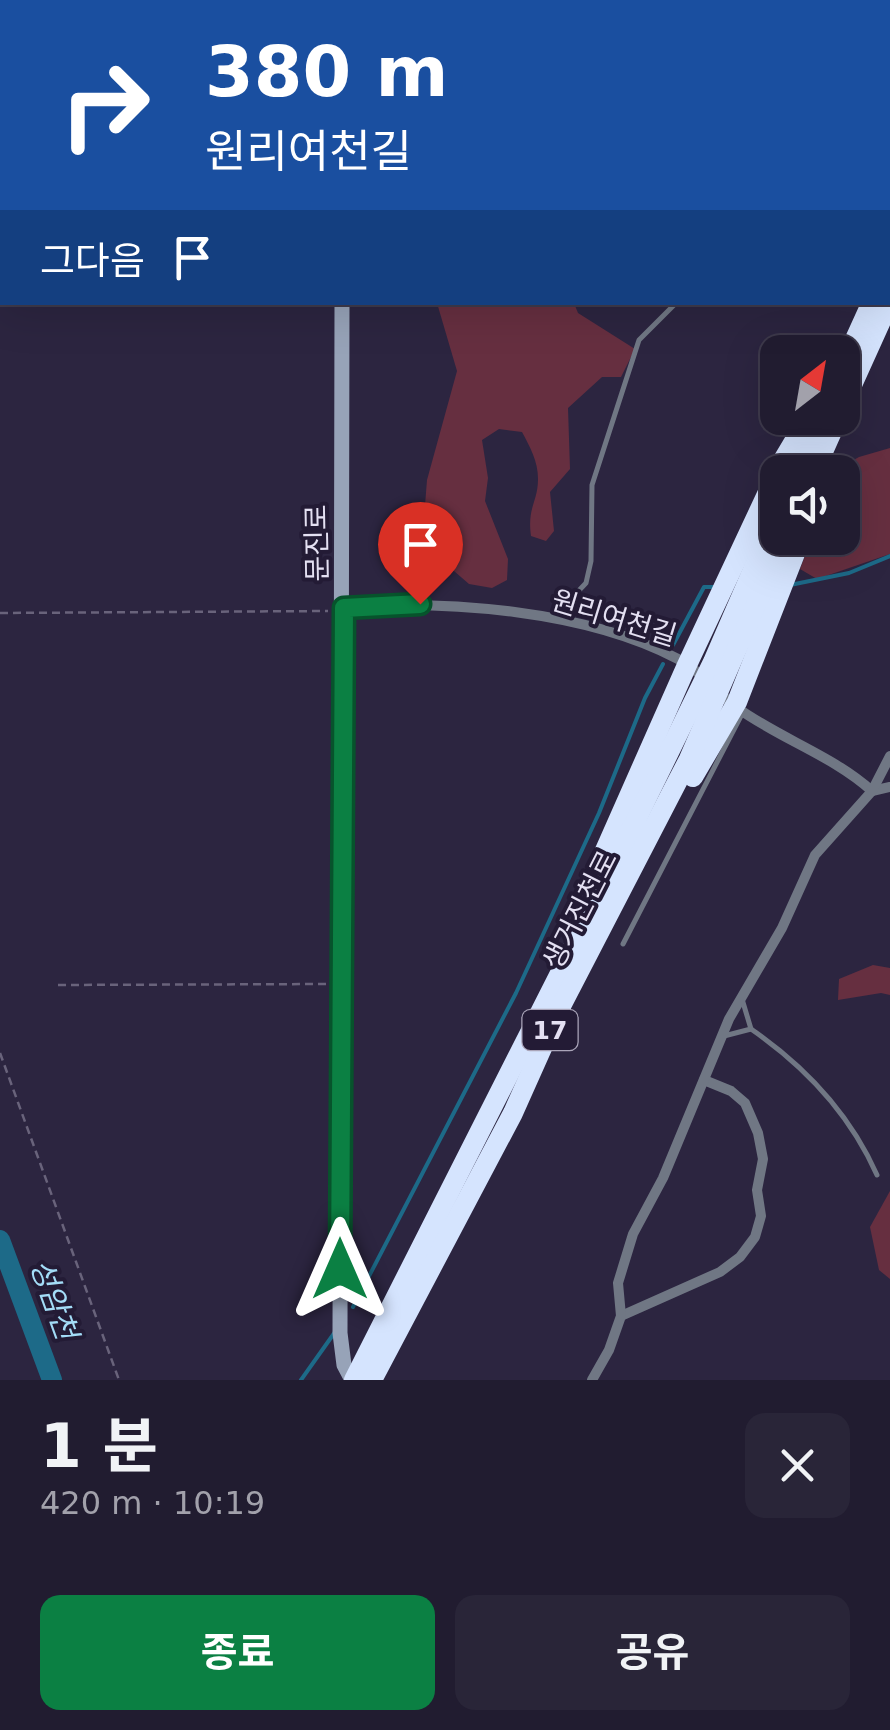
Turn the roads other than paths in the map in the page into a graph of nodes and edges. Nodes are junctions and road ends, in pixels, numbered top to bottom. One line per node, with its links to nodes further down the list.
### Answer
1 (342, 305): 11 (street, 문진로)
2 (674, 305): 12 (lane)
3 (871, 305): 5 (highway)
4 (888, 305): 6 (highway)
5 (858, 334)
6 (860, 369)
7 (798, 435): 13 (highway)
8 (762, 555): 14 (highway, 17)
9 (777, 555): 14 (highway, 17)
10 (793, 555): 15 (highway)
11 (344, 608): 12 (street, 원리여천길); 28 (street, 문진로)
12 (551, 620): 13 (street, 원리여천길)
13 (687, 664): 15 (street, 원리여천길); 20 (highway)
14 (720, 669): 15 (highway, 17)
15 (723, 702): 18 (street, 원리여천길); 19 (lane); 20 (highway, 생거진천로 / 17); 27 (highway, 생거진천로 / 17)
16 (890, 756): 18 (street)
17 (890, 787): 18 (street)
18 (872, 791): 21 (street)
19 (623, 944)
20 (560, 972): 27 (highway, 생거진천로 / 17)
21 (742, 998): 22 (lane); 23 (street)
22 (751, 1029): 23 (lane); 25 (lane)
23 (721, 1037): 24 (street)
24 (704, 1080): 26 (street); 26 (street)
25 (877, 1175)
26 (621, 1316): 30 (street)
27 (377, 1353): 28 (highway, 17); 29 (highway, 17)
28 (353, 1380)
29 (372, 1380)
30 (592, 1380)

